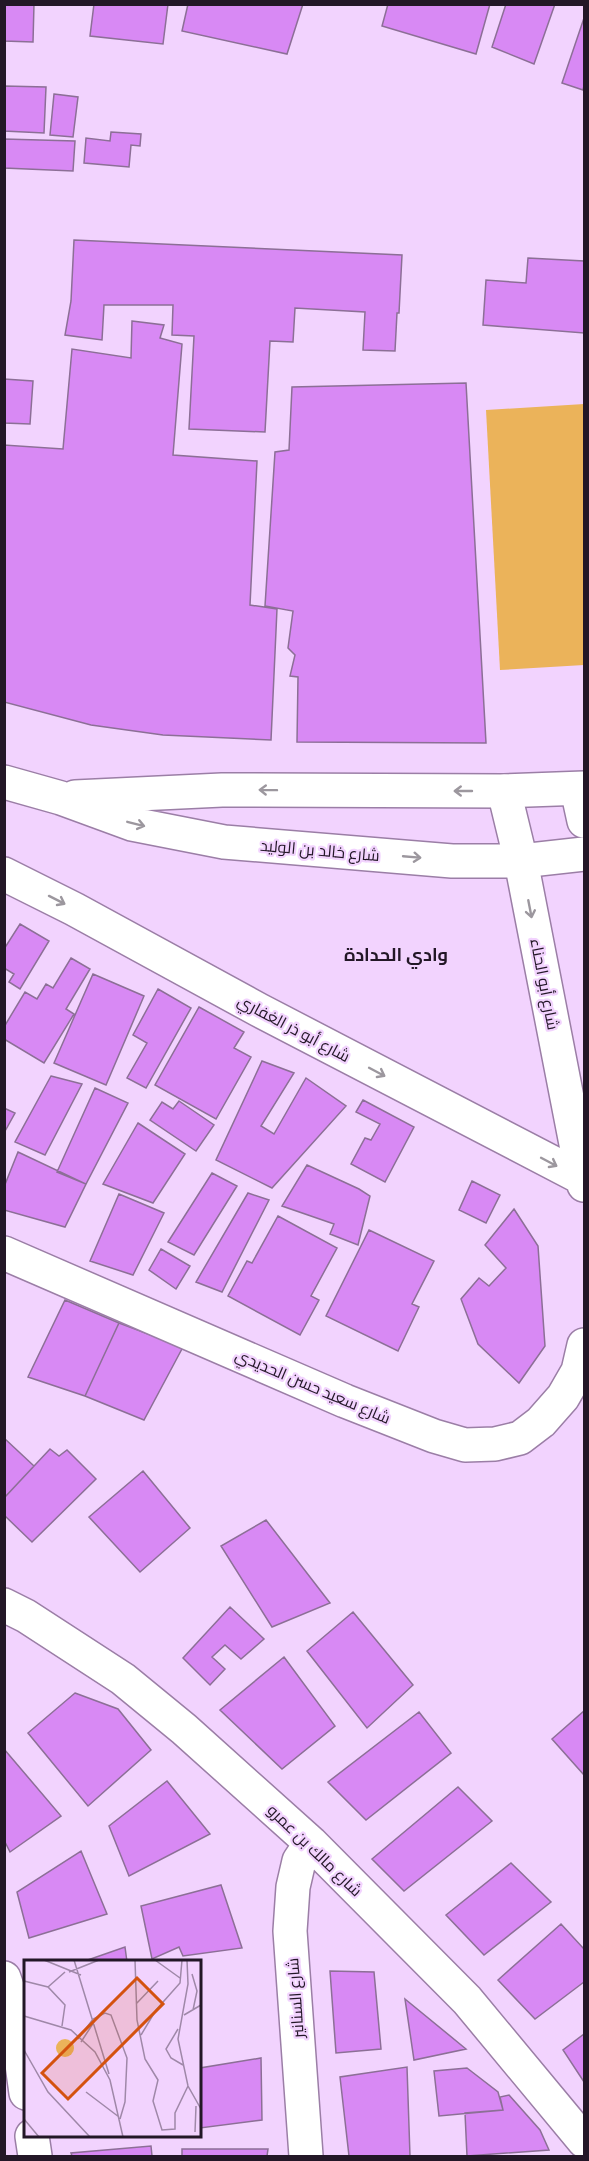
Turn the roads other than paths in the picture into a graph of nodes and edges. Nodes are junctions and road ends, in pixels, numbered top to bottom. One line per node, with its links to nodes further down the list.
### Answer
1 (4, 782): 4 (street, شارع خالد بن الوليد)
2 (581, 789): 3 (street, شارع خالد بن الوليد); 5 (street)
3 (504, 791): 4 (street, شارع خالد بن الوليد, one-way to 4); 7 (street, شارع أبو الحناء)
4 (61, 798): 7 (street, شارع خالد بن الوليد, one-way to 7)
5 (585, 821)
6 (585, 854): 7 (street, شارع خالد بن الوليد)
7 (521, 861): 9 (street, شارع أبو الحناء, one-way to 9)
8 (4, 874): 9 (street, شارع أبو ذر الغفاري, one-way to 9)
9 (584, 1181)
10 (4, 1253): 11 (street, شارع سعيد حسن الحديدي)
11 (585, 1345)
12 (4, 1605): 13 (street, شارع مالك بن عمرو)
13 (311, 1843): 17 (street, شارع مالك بن عمرو); 19 (street, شارع السنانير)
14 (4, 1978): 15 (street)
15 (24, 2079)
16 (32, 2137): 18 (street)
17 (585, 2141)
18 (35, 2157)
19 (306, 2157)

